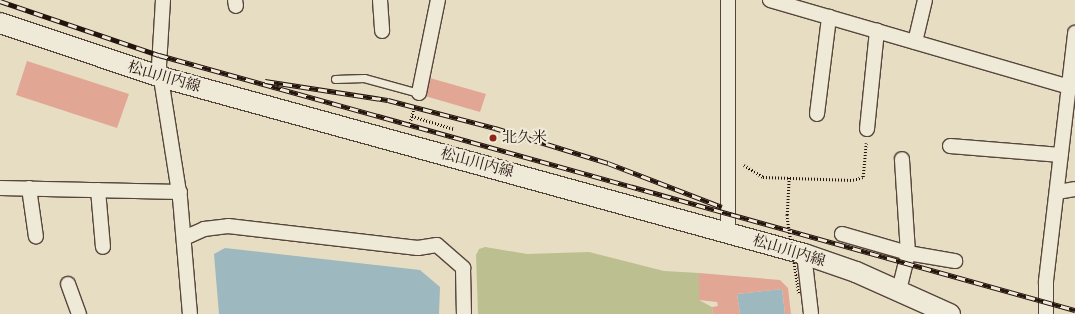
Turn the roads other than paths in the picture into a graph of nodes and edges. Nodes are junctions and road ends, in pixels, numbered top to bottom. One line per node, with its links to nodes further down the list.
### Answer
1 (163, 0): 13 (street)
2 (380, 0): 9 (street)
3 (438, 0): 16 (street)
4 (728, 0): 28 (street)
5 (770, 0): 7 (street)
6 (925, 0): 12 (street)
7 (829, 17): 10 (street); 17 (street)
8 (0, 23): 13 (main road, 松山川内線)
9 (382, 31)
10 (877, 31): 12 (street); 18 (street)
11 (1075, 33): 15 (street)
12 (915, 42): 15 (street)
13 (161, 77): 26 (street); 28 (main road, 松山川内線)
14 (335, 79): 16 (lane)
15 (1072, 86): 20 (street)
16 (418, 93)
17 (817, 114)
18 (867, 129)
19 (950, 146): 20 (street)
20 (1061, 155): 27 (street)
21 (902, 159): 33 (street)
22 (0, 188): 23 (street)
23 (29, 188): 25 (street); 30 (street)
24 (1075, 189): 27 (street)
25 (98, 190): 26 (street); 32 (street)
26 (180, 192): 31 (street)
27 (1058, 192): 43 (street)
28 (728, 232): 34 (main road, 松山川内線)
29 (842, 234): 33 (street)
30 (36, 237)
31 (184, 238): 39 (street); 40 (street)
32 (103, 247)
33 (908, 253): 35 (street); 37 (street)
34 (804, 254): 37 (main road, 松山川内線); 41 (street)
35 (955, 262)
36 (68, 284): 38 (street)
37 (899, 290): 42 (main road, 松山川内線)
38 (78, 314)
39 (190, 314)
40 (464, 314)
41 (811, 314)
42 (950, 314)
43 (1046, 314)

